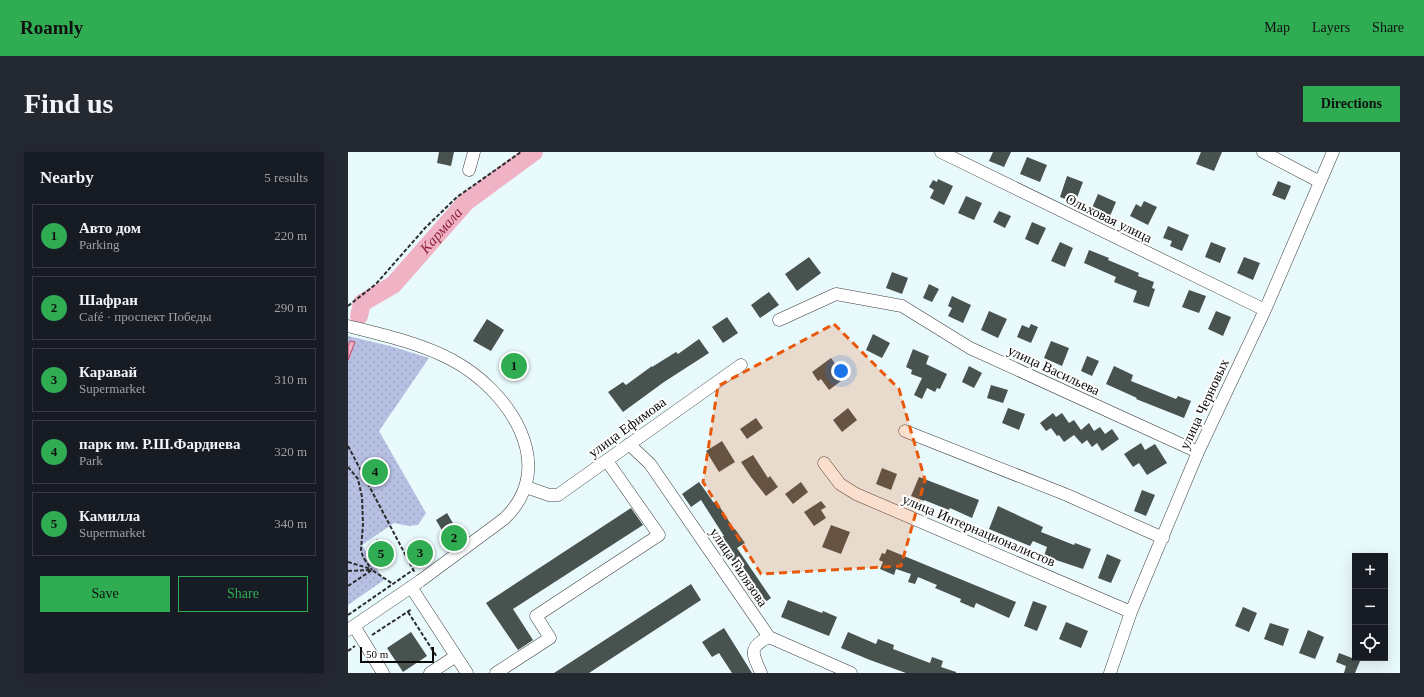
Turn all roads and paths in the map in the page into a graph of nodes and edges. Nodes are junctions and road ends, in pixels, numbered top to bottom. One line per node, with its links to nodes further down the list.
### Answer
1 (474, 152): 6 (street)
2 (521, 152): 8 (path)
3 (941, 152): 9 (street, Ольховая улица)
4 (1263, 152): 7 (street)
5 (1333, 152): 7 (street, улица Черновых)
6 (469, 170)
7 (1320, 182): 9 (street, улица Черновых)
8 (348, 306)
9 (1265, 310): 16 (street, улица Черновых)
10 (779, 320): 16 (street, улица Васильева)
11 (348, 326): 20 (street)
12 (741, 365): 14 (street, улица Ефимова)
13 (905, 431): 21 (street)
14 (629, 444): 17 (street, улица Ефимова); 34 (street, улица Гилязова)
15 (348, 446): 24 (path)
16 (1198, 452): 21 (street, улица Черновых)
17 (607, 461): 20 (street, улица Ефимова); 42 (street)
18 (824, 463): 31 (street, улица Интернационалистов)
19 (348, 467): 23 (path)
20 (526, 487): 27 (street)
21 (1163, 538): 31 (street, улица Черновых)
22 (348, 562): 23 (path)
23 (372, 570): 25 (path); 26 (path); 28 (path)
24 (413, 570): 26 (path); 27 (path)
25 (348, 571)
26 (393, 584): 32 (path)
27 (416, 584): 29 (street); 33 (street)
28 (348, 586)
29 (422, 602): 30 (path); 37 (street)
30 (408, 611): 35 (path); 38 (path)
31 (1131, 612): 45 (street, улица Черновых)
32 (348, 615)
33 (351, 628): 35 (street)
34 (769, 637): 43 (street); 44 (street)
35 (364, 641): 36 (path); 39 (street)
36 (348, 651)
37 (456, 656): 38 (street); 41 (street)
38 (442, 665): 40 (street)
39 (383, 673)
40 (430, 673)
41 (466, 673)
42 (496, 673)
43 (761, 673)
44 (851, 673)
45 (1110, 673)

